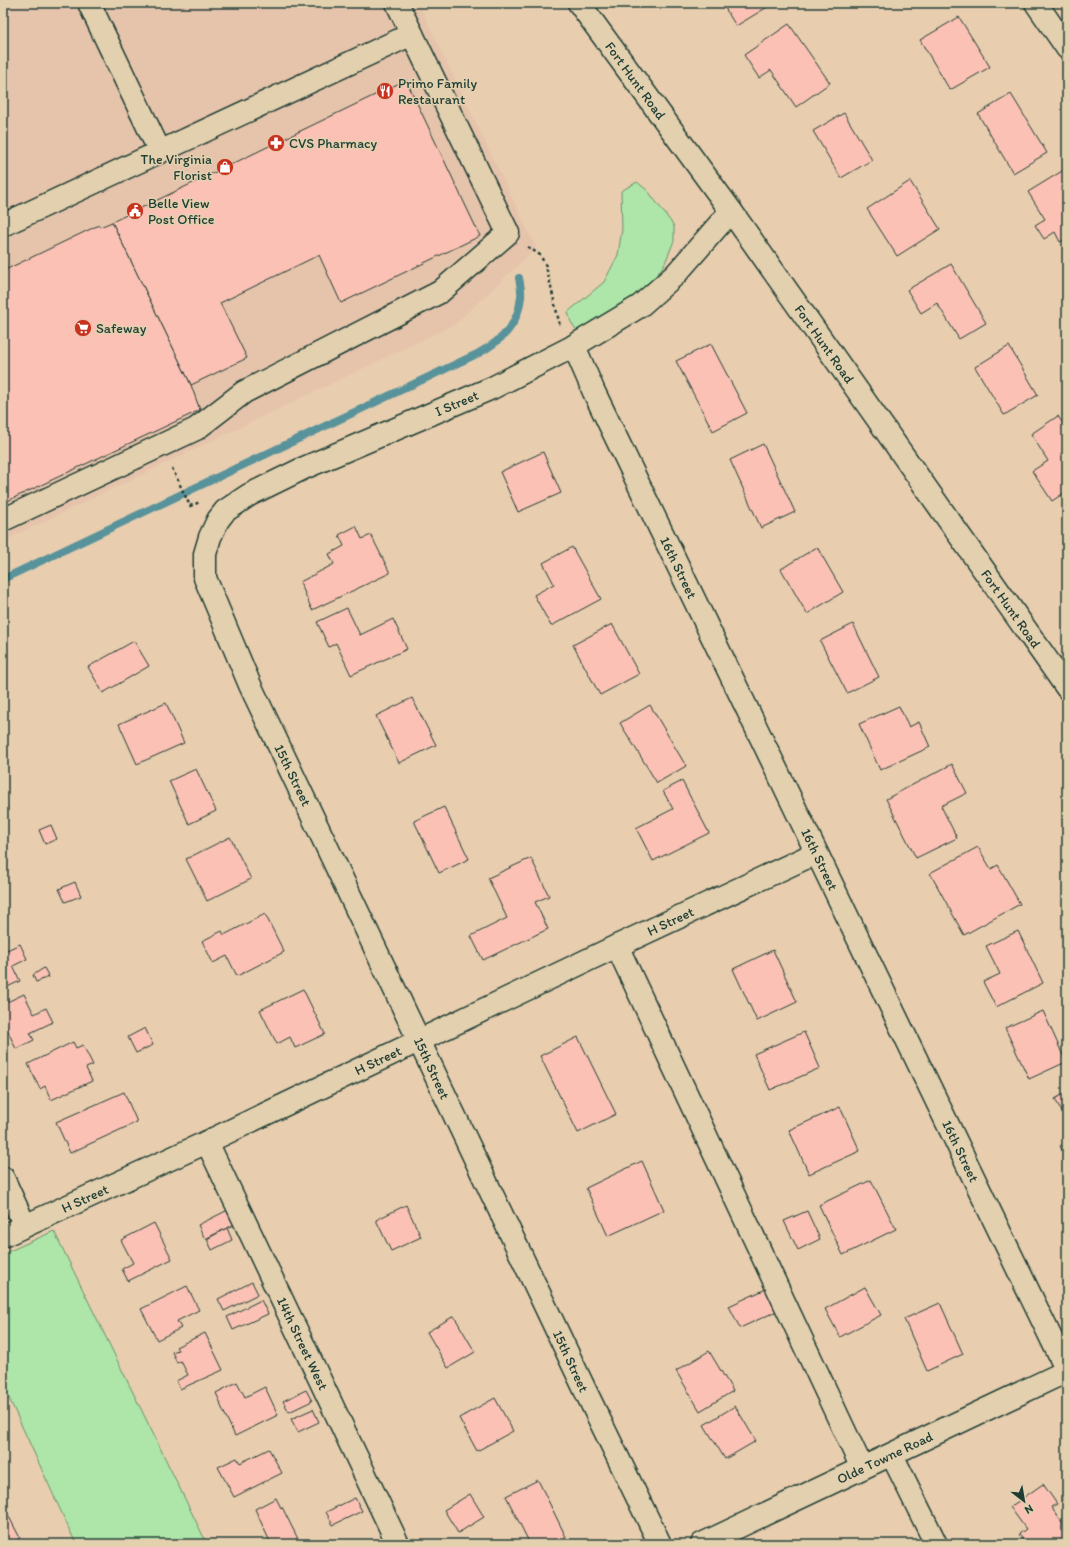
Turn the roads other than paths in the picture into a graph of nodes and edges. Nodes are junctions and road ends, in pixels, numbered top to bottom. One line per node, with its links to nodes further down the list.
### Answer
1 (89, 3): 7 (street)
2 (397, 3): 5 (street)
3 (579, 3): 8 (street, Fort Hunt Road)
4 (1036, 3): 6 (street)
5 (412, 34): 7 (street); 11 (street)
6 (1067, 48)
7 (160, 152): 9 (street)
8 (731, 211): 10 (street, I Street); 13 (street, Fort Hunt Road)
9 (3, 225)
10 (573, 347): 12 (street, I Street); 14 (street, 16th Street)
11 (3, 520)
12 (210, 589): 16 (street, 15th Street)
13 (1067, 688)
14 (816, 853): 15 (street, H Street); 21 (street, 16th Street)
15 (617, 946): 16 (street, H Street); 23 (street)
16 (419, 1040): 17 (street, H Street); 25 (street, 15th Street)
17 (207, 1142): 19 (street, H Street); 24 (street, 14th Street West)
18 (3, 1178): 19 (street)
19 (25, 1226): 20 (street, H Street)
20 (3, 1236)
21 (1067, 1371): 22 (street, Olde Towne Road)
22 (892, 1455): 23 (street, Olde Towne Road); 27 (street)
23 (862, 1468): 26 (street, Olde Towne Road)
24 (398, 1544)
25 (660, 1544)
26 (702, 1544)
27 (936, 1544)

